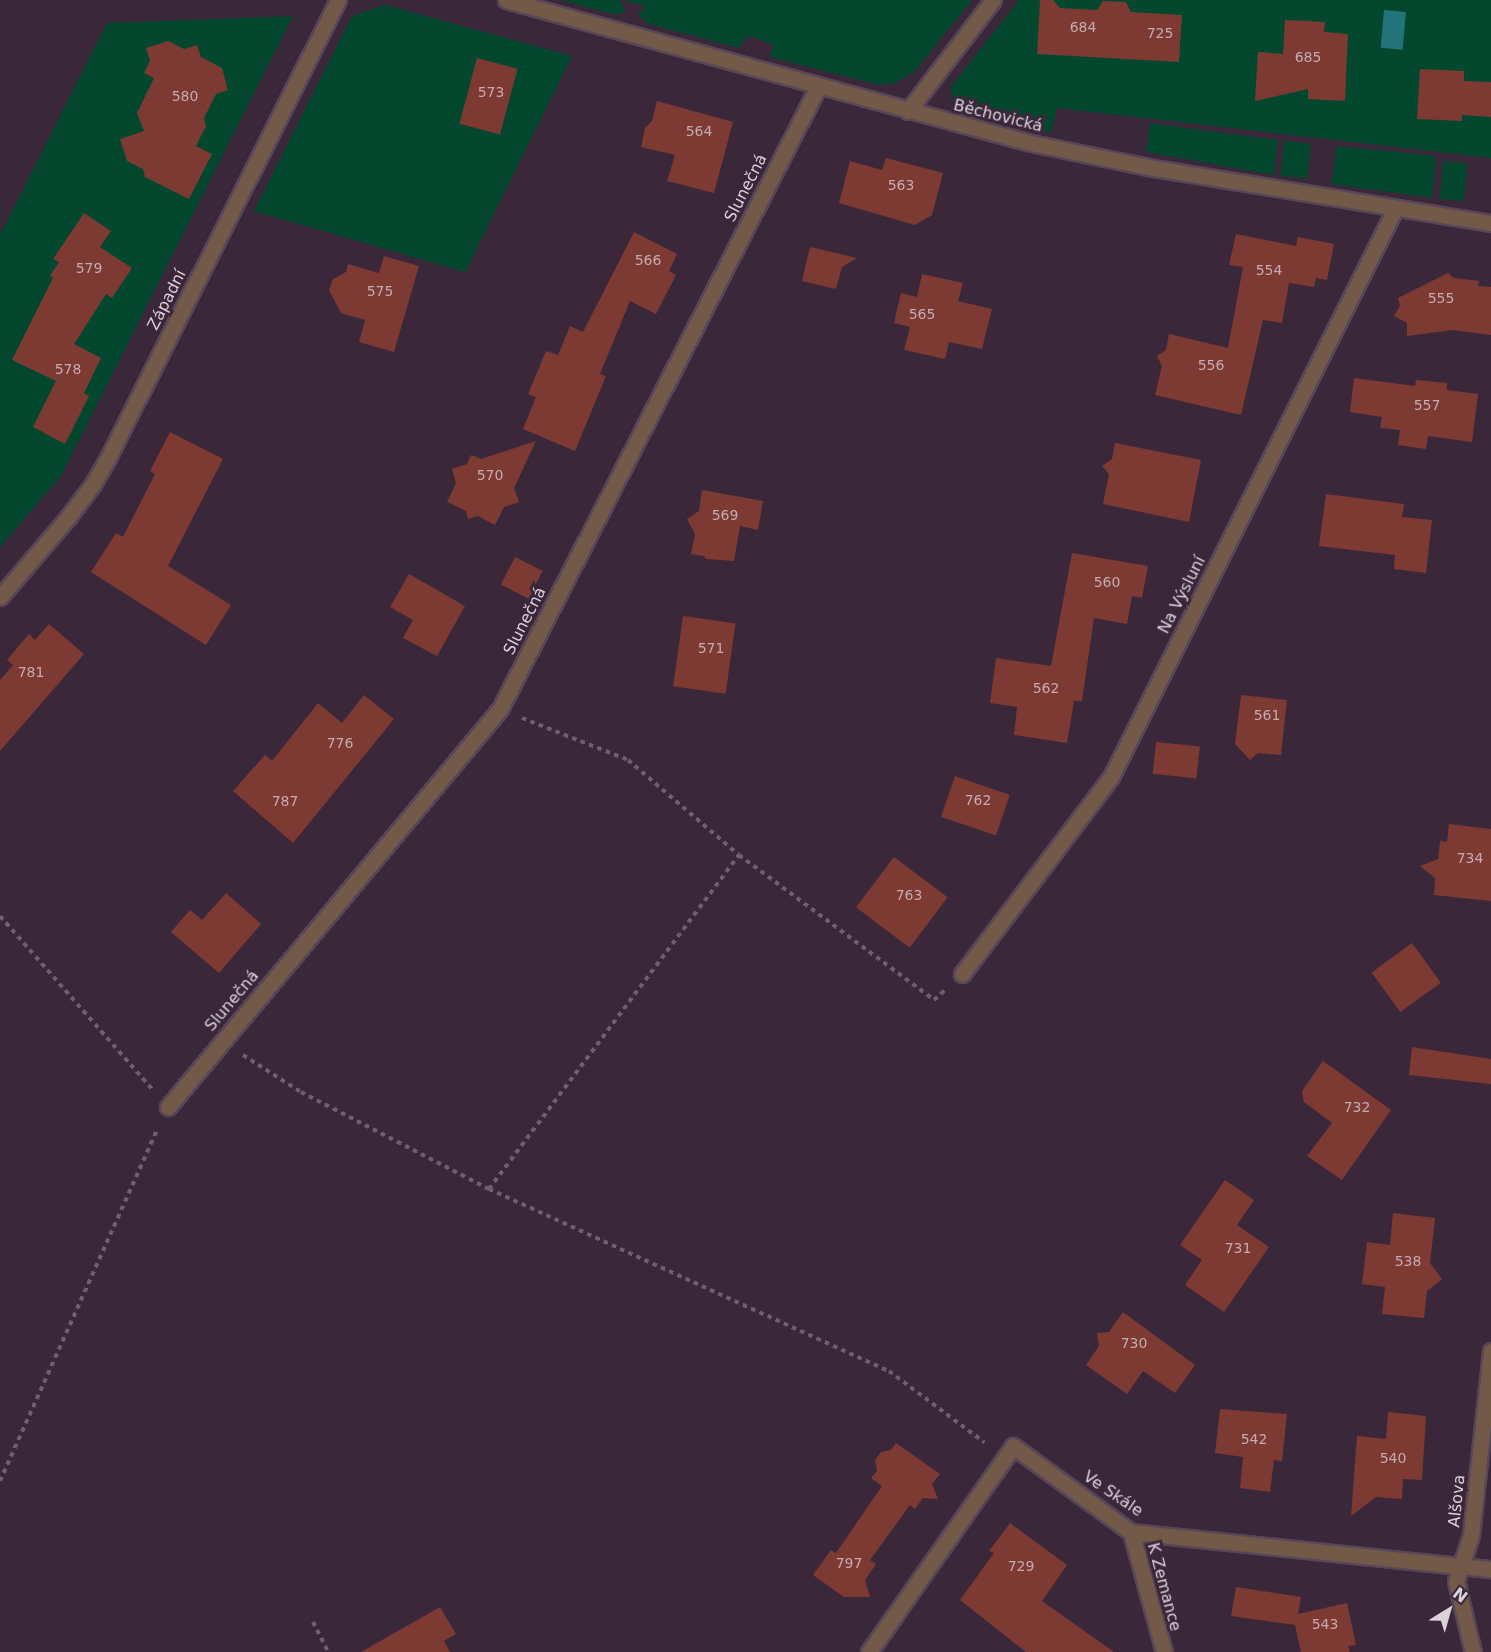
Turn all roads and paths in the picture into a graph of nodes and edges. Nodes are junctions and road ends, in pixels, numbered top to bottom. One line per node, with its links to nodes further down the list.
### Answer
1 (338, 0): 8 (street, Západní)
2 (506, 0): 4 (street, Běchovická)
3 (993, 0): 5 (street)
4 (818, 87): 5 (street, Běchovická); 9 (street, Slunečná)
5 (908, 111): 6 (street, Běchovická)
6 (1395, 209): 7 (street, Běchovická); 12 (street, Na Výsluní)
7 (1491, 223)
8 (0, 597)
9 (500, 710): 10 (path); 13 (street, Slunečná)
10 (739, 855): 12 (path); 15 (path)
11 (0, 916): 14 (path)
12 (962, 974)
13 (222, 1042): 14 (street, Slunečná); 15 (path)
14 (168, 1107): 18 (path)
15 (489, 1190): 17 (path)
16 (1491, 1351): 20 (street, Alšova)
17 (1004, 1458): 19 (street, Ve Skále); 24 (street)
18 (0, 1481)
19 (1131, 1532): 20 (street, Ve Skále); 25 (street, K Zemance)
20 (1461, 1566): 21 (street, Ve Skále); 26 (street, Alšova)
21 (1491, 1569)
22 (313, 1623): 23 (path)
23 (328, 1652)
24 (869, 1652)
25 (1164, 1652)
26 (1473, 1652)

